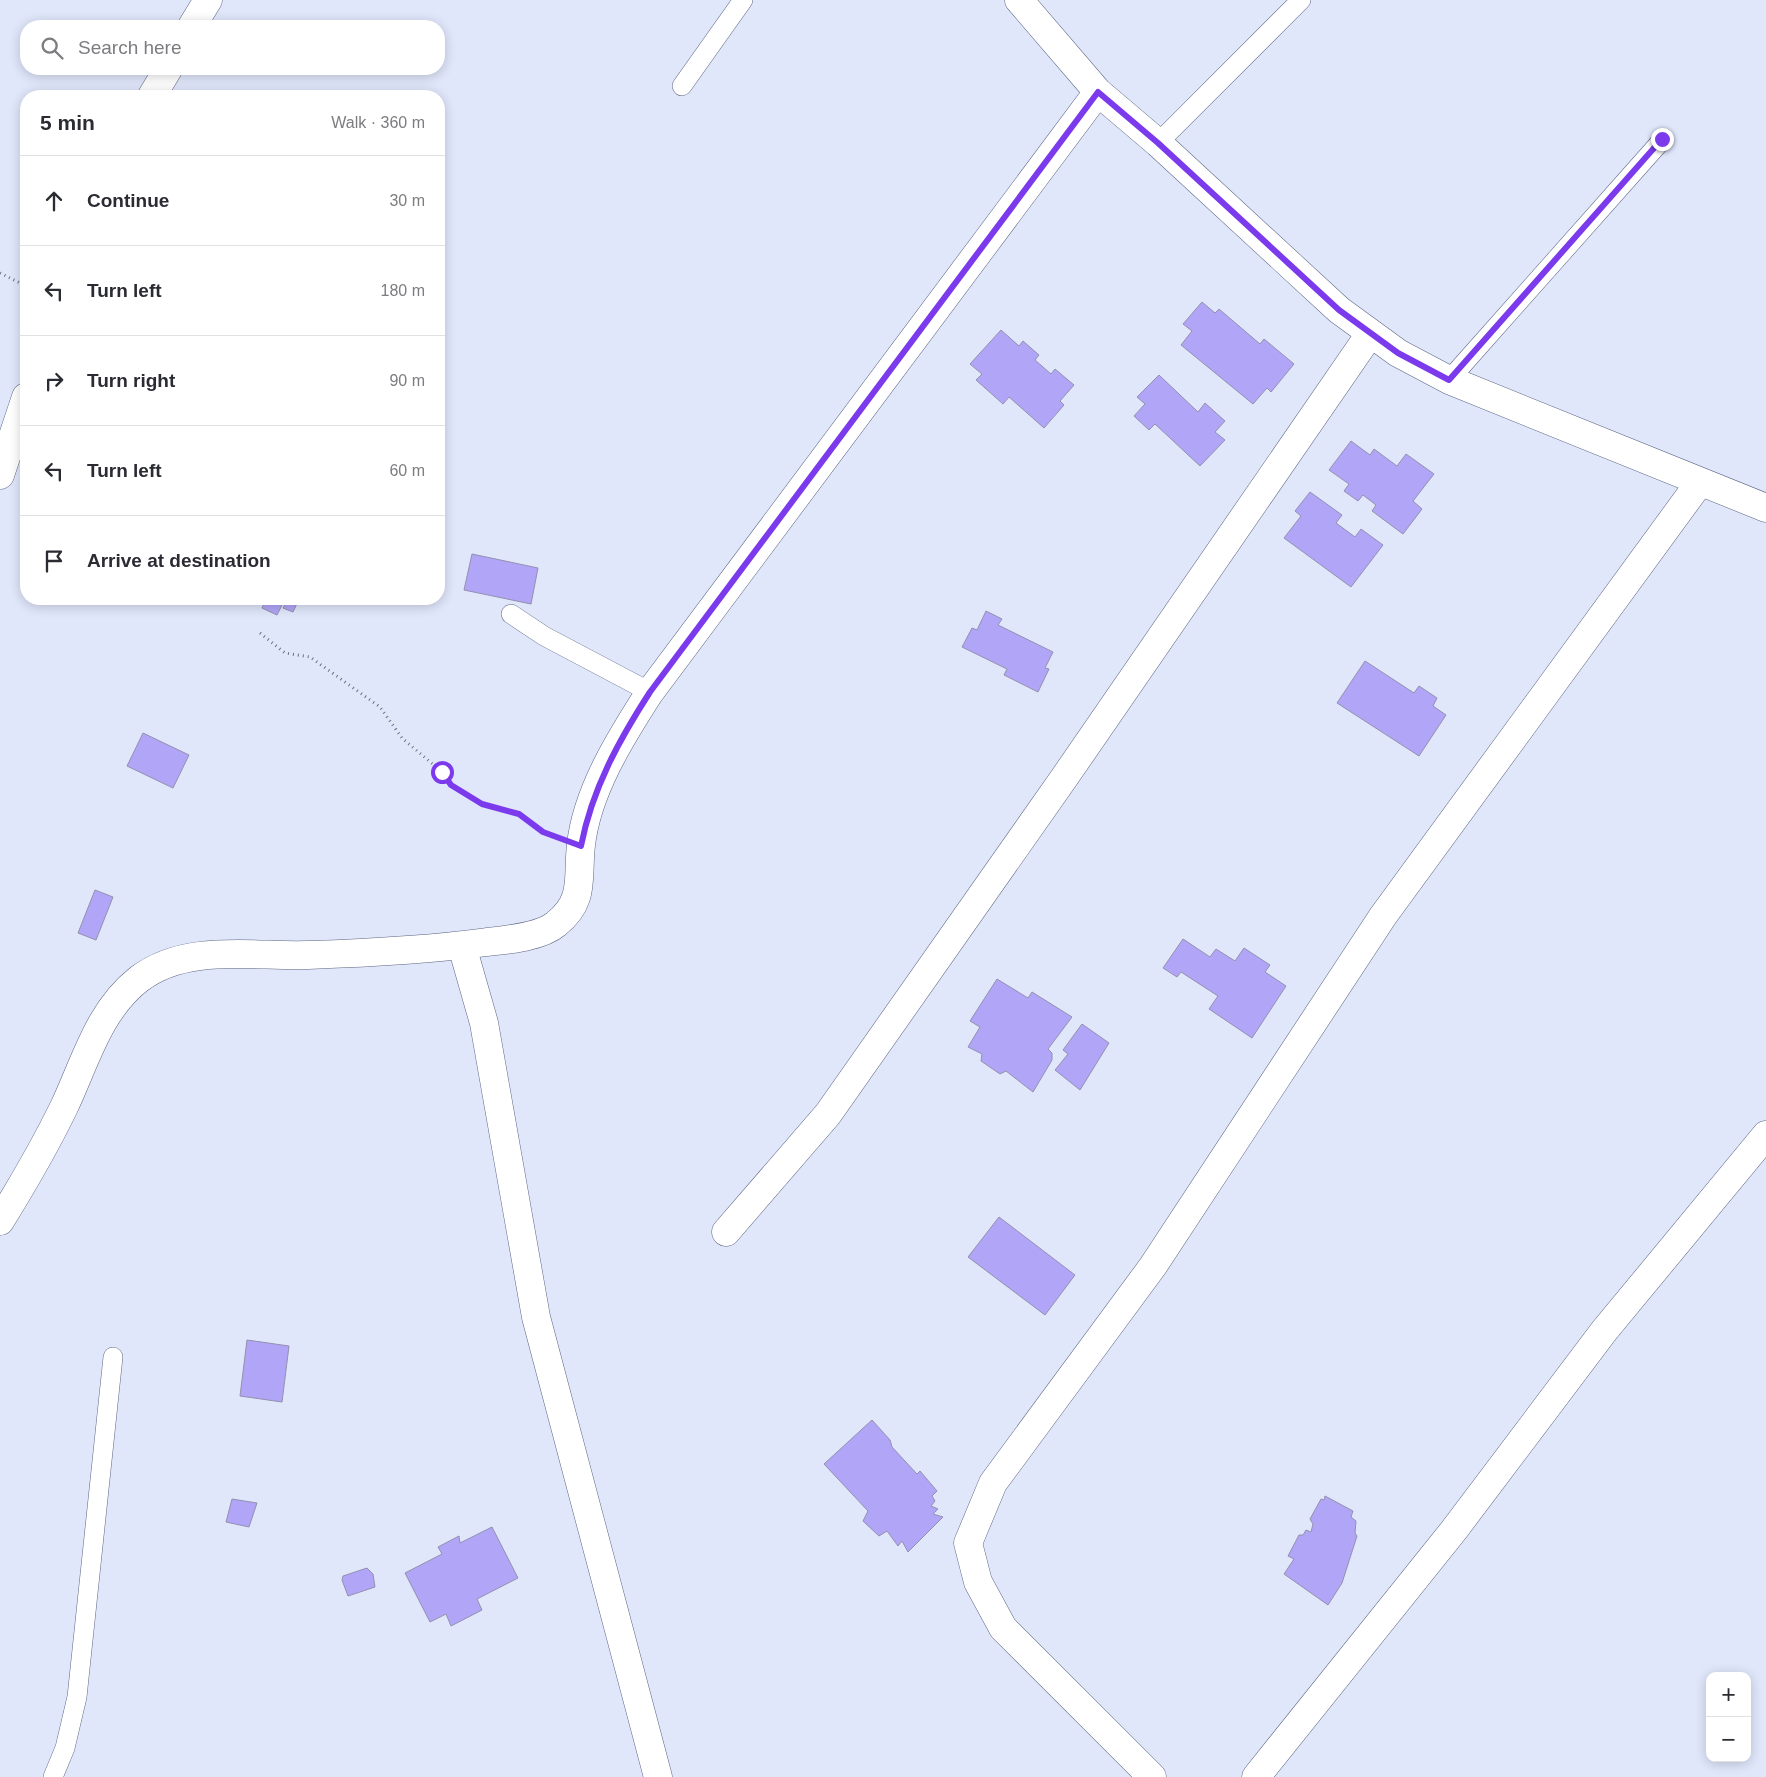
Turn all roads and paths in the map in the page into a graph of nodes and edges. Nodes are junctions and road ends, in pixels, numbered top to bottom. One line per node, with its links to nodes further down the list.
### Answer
1 (208, 0): 5 (street)
2 (743, 0): 7 (lane)
3 (1020, 0): 9 (street)
4 (1301, 0): 11 (lane)
5 (196, 20)
6 (164, 75): 8 (street)
7 (682, 86)
8 (156, 90)
9 (1098, 92): 11 (street); 22 (street)
10 (1662, 139): 15 (lane)
11 (1158, 143): 14 (street)
12 (0, 273): 13 (path)
13 (20, 283)
14 (1370, 334): 15 (street); 27 (street)
15 (1449, 380): 18 (street)
16 (20, 415): 17 (street)
17 (0, 475)
18 (1700, 482): 19 (street); 31 (street)
19 (1766, 508)
20 (511, 614): 22 (lane)
21 (260, 633): 23 (path)
22 (650, 692): 23 (street)
23 (581, 846): 24 (street)
24 (462, 946): 26 (street); 30 (street)
25 (1766, 1135): 32 (street)
26 (0, 1221)
27 (726, 1232)
28 (113, 1357): 29 (lane)
29 (53, 1777)
30 (658, 1777)
31 (1152, 1777)
32 (1256, 1777)

